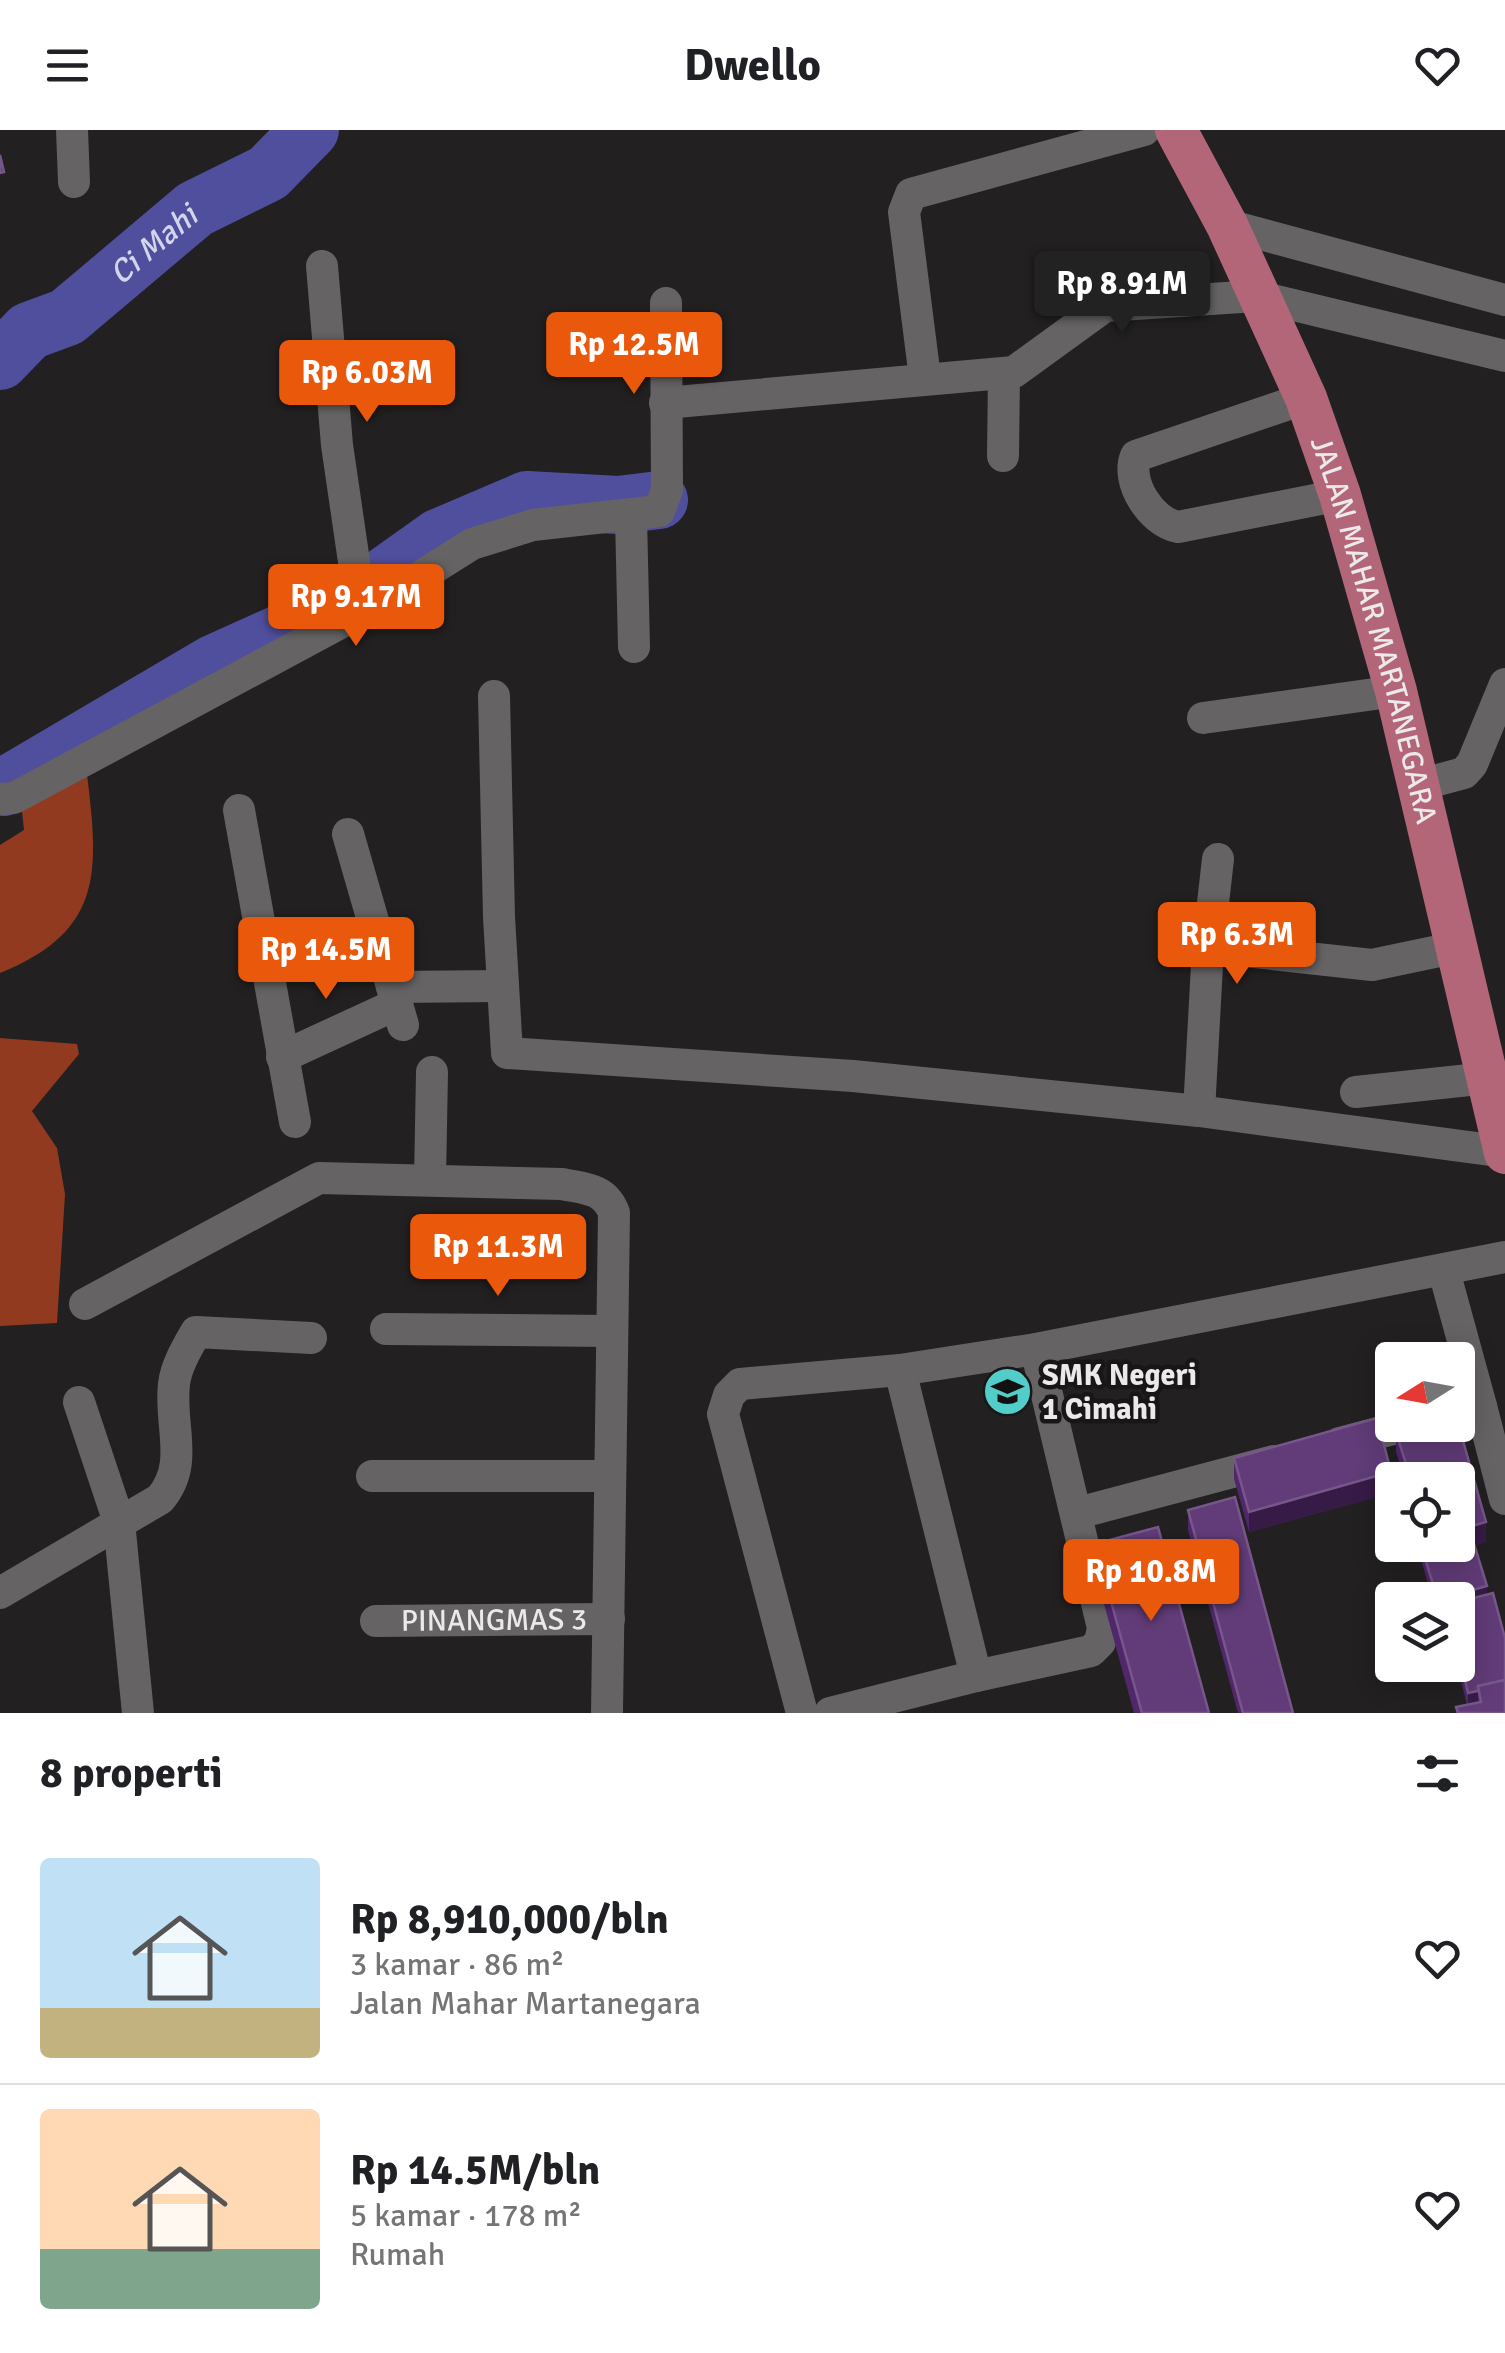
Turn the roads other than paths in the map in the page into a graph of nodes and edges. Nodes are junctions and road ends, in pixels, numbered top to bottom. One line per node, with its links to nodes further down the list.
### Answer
1 (72, 130): 4 (street)
2 (1144, 130): 12 (street)
3 (1176, 130): 5 (main road, JALAN MAHAR MARTANEGARA)
4 (74, 182)
5 (1227, 225): 7 (main road, JALAN MAHAR MARTANEGARA); 8 (street)
6 (322, 266): 18 (street)
7 (1256, 296): 10 (street); 11 (street); 13 (main road, JALAN MAHAR MARTANEGARA)
8 (1505, 300)
9 (666, 303): 14 (street)
10 (1505, 356)
11 (1004, 373): 12 (street); 15 (street)
12 (926, 378): 14 (street)
13 (1306, 398): 16 (main road, JALAN MAHAR MARTANEGARA); 16 (street)
14 (665, 403): 17 (street)
15 (1003, 456)
16 (1340, 495): 21 (main road, JALAN MAHAR MARTANEGARA)
17 (631, 517): 18 (street); 19 (street)
18 (362, 600): 25 (street)
19 (634, 647)
20 (1505, 684): 24 (street)
21 (1396, 691): 23 (street); 24 (main road, JALAN MAHAR MARTANEGARA)
22 (494, 696): 31 (street)
23 (1202, 718)
24 (1419, 785): 30 (main road, JALAN MAHAR MARTANEGARA)
25 (0, 799)
26 (239, 810): 33 (street)
27 (348, 834): 32 (street)
28 (1218, 859): 29 (street)
29 (1208, 946): 30 (street); 37 (street)
30 (1458, 948): 35 (main road, JALAN MAHAR MARTANEGARA)
31 (503, 986): 32 (street); 37 (street)
32 (397, 1006): 33 (street)
33 (282, 1058): 38 (street)
34 (432, 1072): 40 (street)
35 (1488, 1078): 36 (street); 39 (main road, JALAN MAHAR MARTANEGARA)
36 (1356, 1092)
37 (1198, 1111): 39 (street)
38 (294, 1122)
39 (1505, 1153)
40 (430, 1180): 43 (street); 45 (street)
41 (1505, 1257): 42 (street)
42 (1444, 1272): 47 (street); 48 (street)
43 (85, 1304)
44 (386, 1329): 45 (street)
45 (610, 1330): 54 (street)
46 (310, 1338): 57 (street)
47 (1457, 1342)
48 (1036, 1349): 49 (street); 56 (street)
49 (900, 1370): 61 (street); 64 (street)
50 (79, 1402): 57 (street)
51 (1475, 1424): 55 (street)
52 (1375, 1434): 56 (street)
53 (372, 1476): 54 (street)
54 (608, 1476): 59 (street)
55 (1505, 1499)
56 (1078, 1513): 61 (street)
57 (119, 1522): 58 (street); 62 (street)
58 (0, 1594)
59 (609, 1619): 60 (street, PINANGMAS 3); 63 (street)
60 (376, 1621)
61 (976, 1676): 65 (street)
62 (138, 1713)
63 (607, 1713)
64 (802, 1713)
65 (830, 1713)

